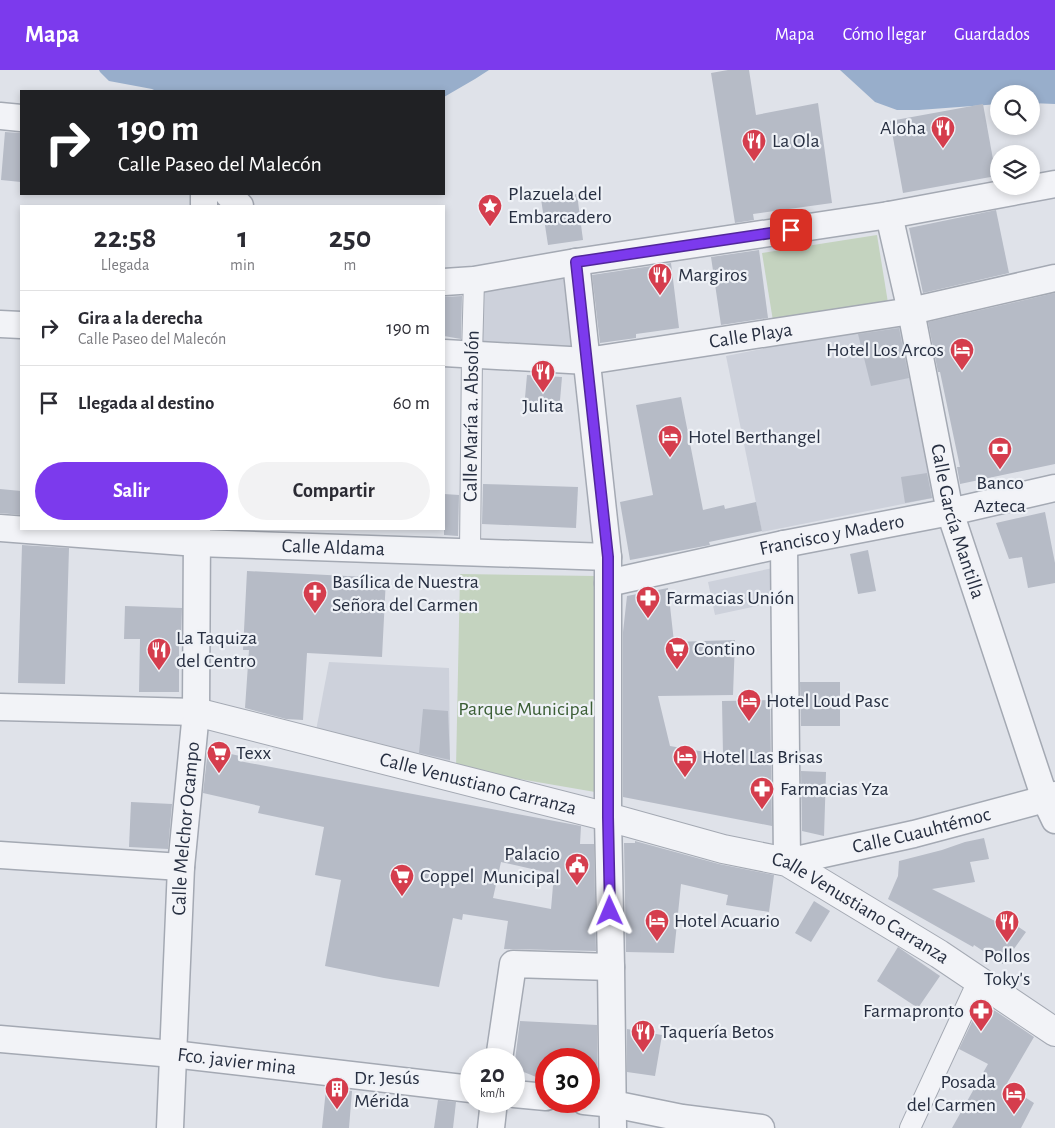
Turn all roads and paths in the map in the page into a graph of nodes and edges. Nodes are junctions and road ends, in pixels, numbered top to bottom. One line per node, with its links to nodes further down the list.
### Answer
1 (0, 116): 2 (street)
2 (20, 118)
3 (1055, 184): 6 (street)
4 (229, 195): 5 (street)
5 (239, 205)
6 (889, 215): 7 (street); 11 (street, Calle García Mantilla)
7 (576, 262): 9 (street); 16 (street)
8 (1055, 278): 11 (street, Calle Playa)
9 (474, 280): 10 (street); 15 (street, Calle María a. Absolón)
10 (445, 282)
11 (911, 311): 16 (street, Calle Playa); 18 (street, Calle García Mantilla)
12 (0, 324): 13 (street)
13 (20, 325)
14 (445, 353): 15 (street, Calle Playa)
15 (472, 355): 16 (street, Calle Playa); 24 (street, Calle María a. Absolón)
16 (586, 361): 25 (street)
17 (1055, 488): 18 (street, Francisco y Madero)
18 (950, 512): 23 (street, Francisco y Madero); 29 (street, Calle García Mantilla)
19 (0, 528): 20 (street, Calle Aldama)
20 (20, 529)
21 (49, 530): 22 (street, Calle Aldama)
22 (197, 536): 24 (street, Calle Aldama); 28 (street, Calle Melchor Ocampo)
23 (784, 544): 26 (street, Francisco y Madero); 32 (street)
24 (470, 551): 25 (street, Calle Aldama)
25 (608, 557): 26 (street)
26 (608, 583): 30 (street)
27 (0, 707): 28 (street, Calle Venustiano Carranza)
28 (196, 712): 30 (street, Calle Venustiano Carranza); 33 (street, Calle Melchor Ocampo)
29 (1052, 804): 32 (street, Calle Cuauhtémoc)
30 (608, 817): 32 (street, Calle Venustiano Carranza); 34 (street)
31 (0, 855): 33 (street)
32 (786, 862): 35 (street, Calle Venustiano Carranza)
33 (181, 867): 39 (street, Calle Melchor Ocampo)
34 (611, 967): 38 (street); 43 (street)
35 (978, 981): 36 (street, Calle Venustiano Carranza); 47 (street)
36 (1055, 1032)
37 (0, 1039): 39 (street, Fco. javier mina)
38 (502, 1048)
39 (173, 1054): 40 (street, Fco. javier mina); 44 (street, Calle Melchor Ocampo)
40 (460, 1088)
41 (600, 1109): 43 (street)
42 (492, 1113): 45 (street)
43 (613, 1116): 46 (street)
44 (170, 1128)
45 (490, 1128)
46 (761, 1128)
47 (910, 1128)

